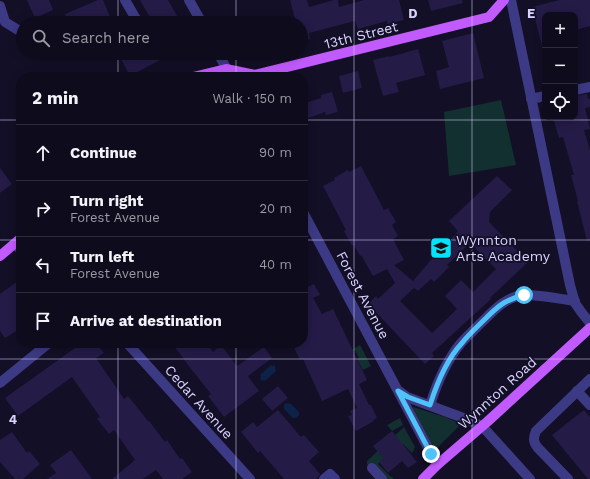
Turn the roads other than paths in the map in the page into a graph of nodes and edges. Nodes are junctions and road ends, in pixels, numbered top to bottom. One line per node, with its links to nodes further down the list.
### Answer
1 (125, 0): 6 (street)
2 (189, 0): 7 (street)
3 (504, 0): 11 (main road, 13th Street)
4 (511, 0): 15 (street)
5 (0, 6): 8 (street)
6 (134, 16)
7 (198, 16)
8 (16, 29)
9 (222, 60): 10 (street)
10 (228, 72)
11 (268, 72)
12 (590, 86): 13 (street)
13 (578, 89)
14 (542, 97): 15 (street)
15 (531, 99): 19 (street)
16 (308, 221): 26 (street, Forest Avenue)
17 (16, 246): 18 (main road)
18 (0, 256)
19 (575, 301): 20 (street); 28 (street)
20 (590, 323)
21 (588, 333): 30 (main road, Wynnton Road)
22 (43, 348): 25 (street)
23 (132, 348): 33 (street, Cedar Avenue)
24 (590, 379): 27 (street)
25 (0, 383)
26 (398, 391): 28 (street); 31 (street, Forest Avenue)
27 (577, 391): 29 (street); 39 (street)
28 (430, 405): 30 (street)
29 (590, 405)
30 (482, 426): 31 (main road, Wynnton Road); 38 (street)
31 (437, 465): 37 (main road, Wynnton Road)
32 (372, 468): 36 (street)
33 (250, 479)
34 (324, 479): 35 (street)
35 (334, 479)
36 (382, 479)
37 (423, 479)
38 (530, 479)
39 (567, 479)

